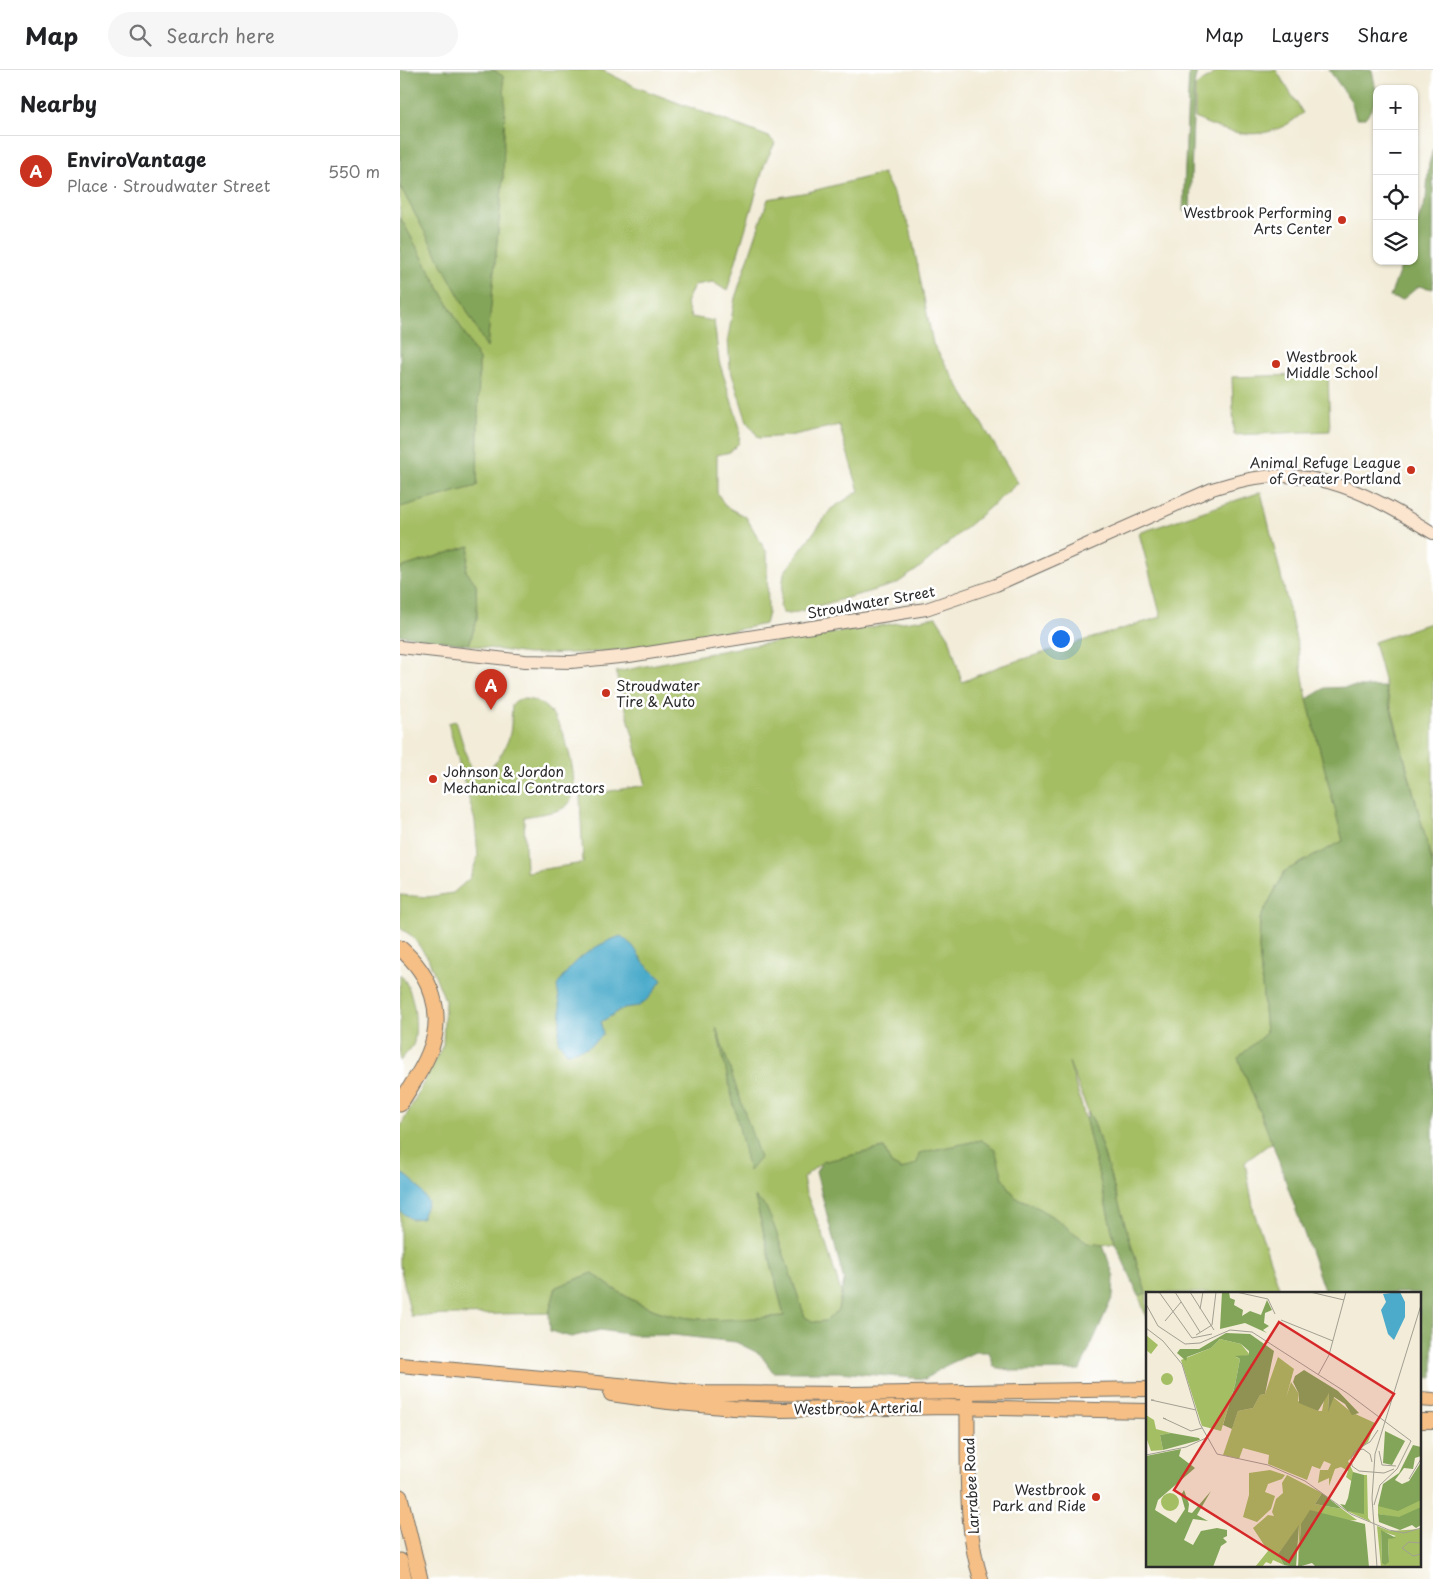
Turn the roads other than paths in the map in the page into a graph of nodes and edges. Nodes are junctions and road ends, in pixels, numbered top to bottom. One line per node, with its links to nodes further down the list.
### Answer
1 (1433, 533): 2 (main road, Stroudwater Street)
2 (400, 647)
3 (400, 948): 6 (highway)
4 (400, 956): 5 (highway)
5 (400, 1084)
6 (400, 1104)
7 (401, 1365): 8 (main road, Westbrook Arterial)
8 (572, 1382): 10 (main road, Westbrook Arterial); 11 (main road, Westbrook Arterial)
9 (1146, 1389): 10 (main road, Westbrook Arterial)
10 (967, 1392): 11 (main road, Larrabee Road)
11 (968, 1407): 12 (main road, Westbrook Arterial); 17 (main road, Larrabee Road)
12 (1146, 1410)
13 (400, 1497): 16 (highway)
14 (400, 1561): 15 (highway)
15 (404, 1579)
16 (420, 1579)
17 (981, 1579)

